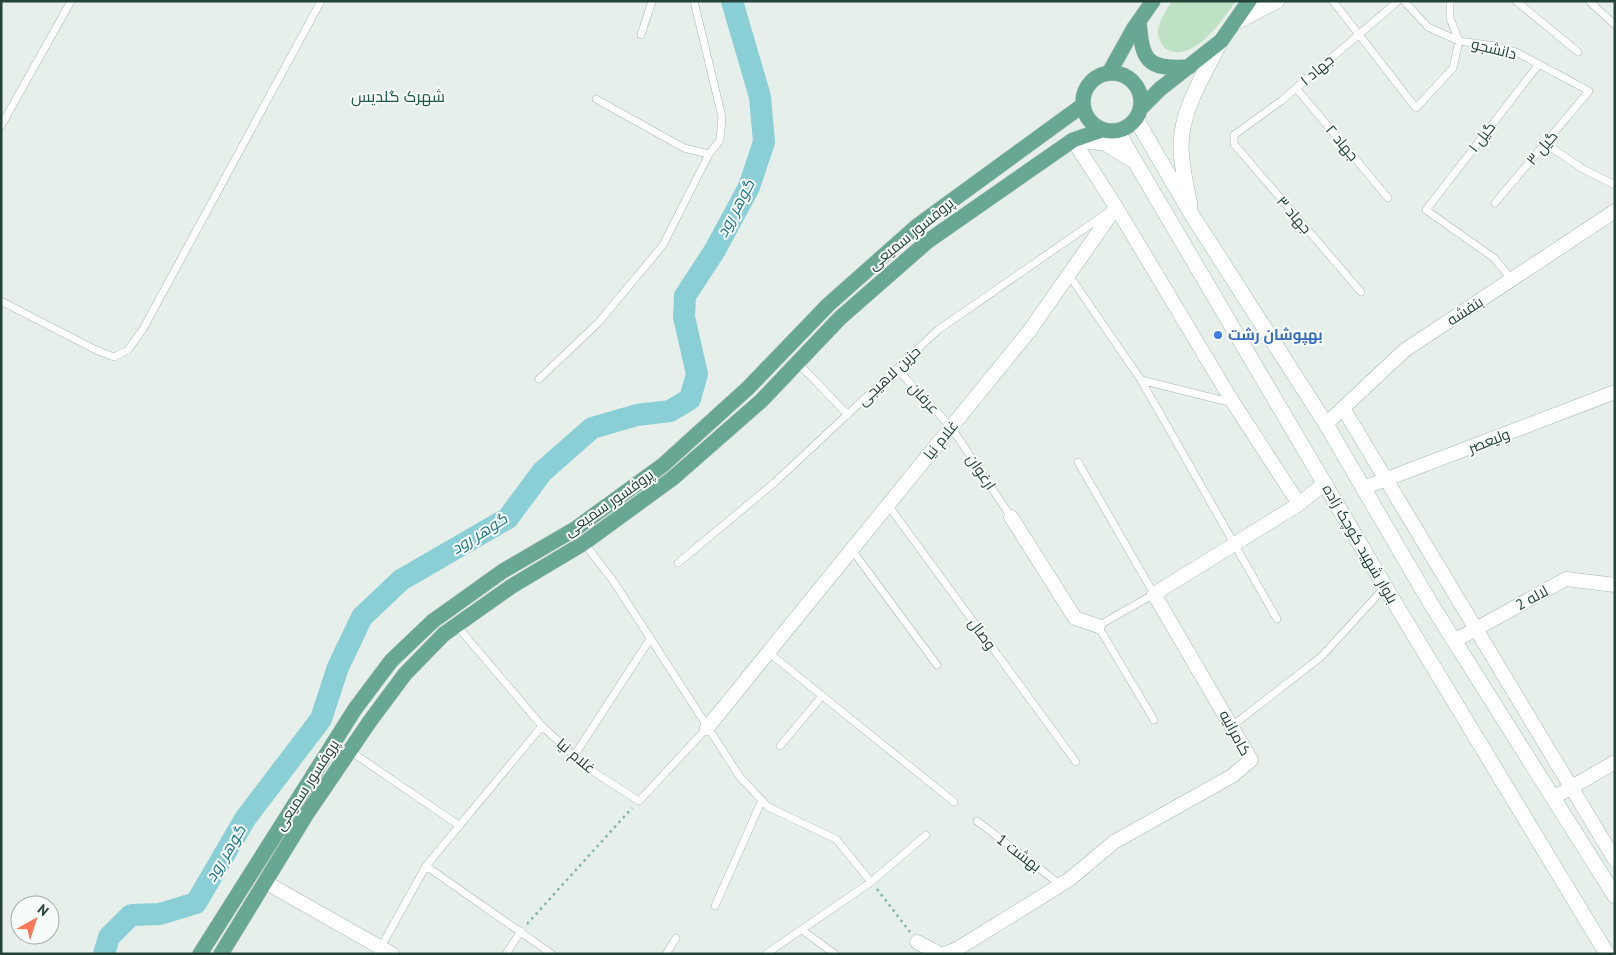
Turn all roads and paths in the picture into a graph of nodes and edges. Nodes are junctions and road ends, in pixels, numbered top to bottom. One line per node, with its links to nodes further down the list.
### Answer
1 (71, 1): 30 (lane)
2 (321, 1): 46 (lane)
3 (652, 1): 17 (lane)
4 (694, 1): 35 (lane)
5 (1153, 1): 14 (main road)
6 (1249, 1): 15 (main road)
7 (1277, 1): 15 (main road)
8 (1332, 1): 18 (lane)
9 (1398, 1): 18 (lane, جهاد ۱)
10 (1404, 1): 20 (lane, دانشجو)
11 (1450, 1): 20 (lane)
12 (1516, 1): 21 (lane)
13 (1589, 1): 16 (lane)
14 (1139, 21): 23 (main road); 24 (main road)
15 (1234, 23): 19 (main road)
16 (1615, 25)
17 (641, 35)
18 (1358, 35): 20 (lane); 25 (lane, جهاد ۱)
19 (1221, 41): 23 (main road); 42 (main road)
20 (1459, 41): 22 (lane, دانشجو)
21 (1578, 52)
22 (1539, 64): 26 (lane, دانشجو); 44 (lane, گیل ۱)
23 (1189, 67): 29 (main road)
24 (1109, 73): 28 (main road); 29 (main road)
25 (1296, 88): 32 (lane, جهاد ۱); 38 (lane, جهاد ۲)
26 (1589, 91): 34 (lane, گیل ۳)
27 (596, 99): 35 (lane)
28 (1082, 104): 31 (main road); 109 (main road, پروفسور سمیعی)
29 (1138, 114): 31 (main road); 42 (main road, بلوار شهید کوچک زاده)
30 (1, 126)
31 (1109, 131): 33 (main road, پروفسور سمیعی); 36 (main road, بلوار شهید کوچک زاده)
32 (1234, 135): 45 (lane, جهاد ۳)
33 (1073, 140): 36 (main road); 40 (street); 47 (main road, پروفسور سمیعی)
34 (1546, 144): 37 (lane); 39 (lane, گیل ۳)
35 (709, 154): 49 (lane)
36 (1135, 162): 59 (main road, بلوار شهید کوچک زاده)
37 (1615, 185)
38 (1388, 198)
39 (1494, 204)
40 (1116, 207): 43 (street, غلام نیا); 48 (lane, حزین لاهیجی); 52 (street)
41 (1614, 212): 44 (street, بنفشه)
42 (1192, 215): 55 (main road, بلوار شهید کوچک زاده)
43 (1069, 274): 50 (lane); 56 (street, غلام نیا)
44 (1512, 280): 53 (street, بنفشه)
45 (1361, 292)
46 (1, 302)
47 (798, 363): 54 (lane); 64 (main road, پروفسور سمیعی)
48 (896, 369): 54 (lane, حزین لاهیجی); 56 (lane, عرفان)
49 (540, 379)
50 (1141, 380): 52 (lane); 65 (lane)
51 (1615, 392): 58 (street, ولیعصر)
52 (1234, 404): 61 (street)
53 (1343, 408): 55 (street, بنفشه); 58 (street)
54 (848, 415): 67 (lane, حزین لاهیجی)
55 (1326, 424): 60 (main road, بلوار شهید کوچک زاده)
56 (951, 427): 62 (street, غلام نیا); 63 (lane, ارغوان)
57 (1078, 462): 70 (lane)
58 (1386, 480): 60 (street, ولیعصر); 74 (street)
59 (1325, 483): 61 (street); 69 (main road, بلوار شهید کوچک زاده)
60 (1364, 488): 76 (main road, بلوار شهید کوچک زاده)
61 (1299, 504): 65 (street)
62 (888, 505): 66 (street, غلام نیا); 87 (lane, وصال)
63 (1011, 516): 73 (street)
64 (584, 543): 72 (main road, پروفسور سمیعی); 75 (lane)
65 (1235, 543): 70 (street); 71 (lane)
66 (852, 550): 77 (street, غلام نیا); 78 (lane)
67 (678, 563)
68 (1615, 585): 74 (street, لاله 2)
69 (1385, 587): 82 (lane); 118 (main road, بلوار شهید کوچک زاده)
70 (1154, 594): 73 (lane); 82 (street, کامرانیه)
71 (1277, 619)
72 (457, 626): 81 (lane, غلام نیا); 85 (main road, پروفسور سمیعی)
73 (1098, 626): 80 (lane)
74 (1477, 629): 76 (street, لاله 2); 89 (street)
75 (650, 639): 83 (lane); 86 (lane)
76 (1454, 641): 90 (main road, بلوار شهید کوچک زاده)
77 (768, 652): 79 (lane); 83 (street, غلام نیا)
78 (937, 665)
79 (822, 696): 84 (lane); 93 (lane)
80 (1154, 720)
81 (542, 726): 86 (lane, غلام نیا); 95 (lane)
82 (1232, 726): 101 (street, کامرانیه)
83 (707, 728): 91 (lane); 92 (lane, غلام نیا)
84 (780, 746)
85 (350, 751): 95 (lane); 99 (main road, پروفسور سمیعی)
86 (574, 756): 92 (lane, غلام نیا)
87 (1076, 762)
88 (1615, 762): 89 (street)
89 (1570, 788): 90 (street); 97 (street)
90 (1553, 798): 102 (main road, بلوار شهید کوچک زاده)
91 (762, 800): 100 (lane); 103 (lane)
92 (638, 801): 105 (path)
93 (954, 802)
94 (977, 821): 101 (lane, بهشت 1)
95 (460, 826): 98 (lane)
96 (926, 835): 100 (lane)
97 (1615, 860)
98 (426, 866): 105 (lane); 108 (lane)
99 (265, 882): 108 (street); 110 (main road, پروفسور سمیعی)
100 (871, 882): 104 (lane); 107 (path)
101 (1061, 885): 117 (street, کامرانیه)
102 (1615, 896)
103 (715, 906)
104 (802, 930): 114 (lane); 115 (lane)
105 (521, 931): 111 (lane); 112 (lane)
106 (676, 938): 113 (lane)
107 (917, 942): 116 (street)
108 (383, 951)
109 (200, 954)
110 (221, 954)
111 (506, 954)
112 (552, 954)
113 (666, 954)
114 (766, 954)
115 (835, 954)
116 (940, 954)
117 (944, 954)
118 (1607, 954)

